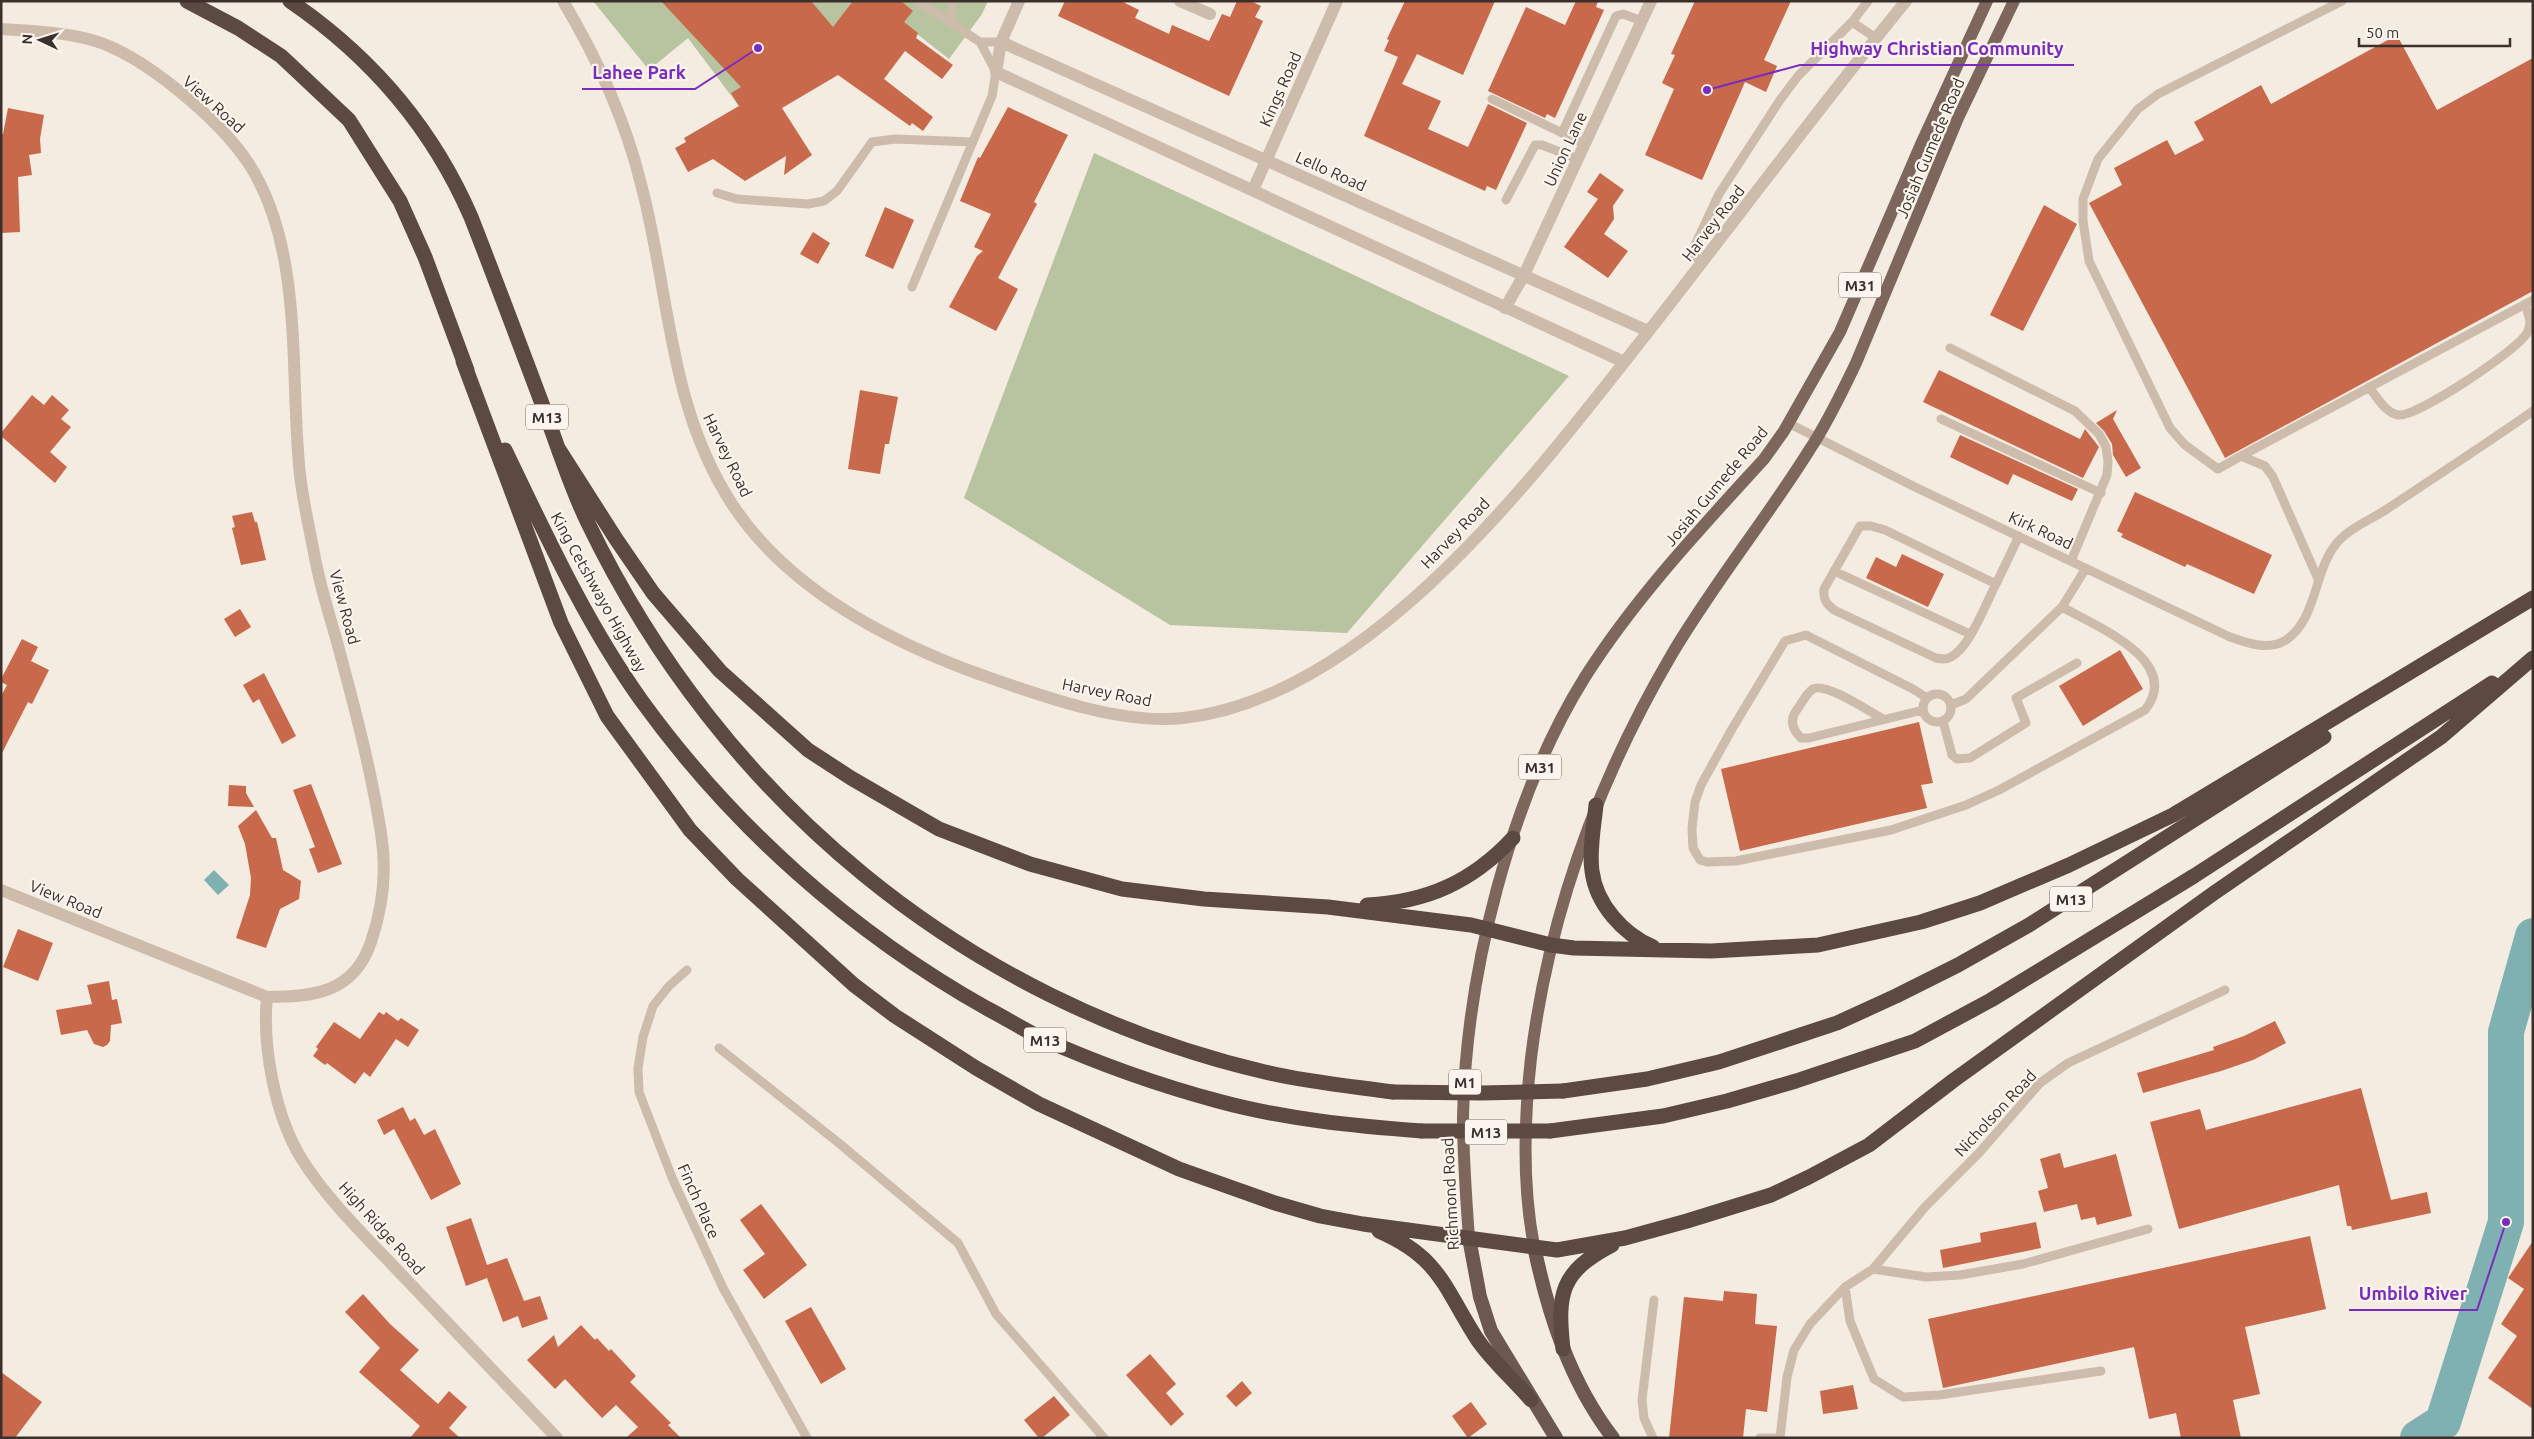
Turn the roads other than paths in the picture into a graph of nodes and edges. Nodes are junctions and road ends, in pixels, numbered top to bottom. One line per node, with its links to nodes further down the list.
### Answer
1 (187, 1): 40 (highway, King Cetshwayo Highway / M13)
2 (290, 1): 47 (highway, King Cetshwayo Highway / M13)
3 (563, 1): 41 (street, Harvey Road)
4 (918, 1): 18 (lane)
5 (953, 1): 18 (lane)
6 (1019, 1): 22 (street)
7 (1180, 1): 15 (street)
8 (1337, 1): 29 (street, Kings Road)
9 (1651, 1): 16 (street, Union Lane)
10 (1868, 1): 17 (lane)
11 (1906, 1): 20 (street, Harvey Road)
12 (1988, 1): 45 (main road, Josiah Gumede Road / M31)
13 (2014, 1): 46 (main road, Josiah Gumede Road / M31)
14 (2342, 1): 48 (lane)
15 (1210, 14)
16 (1642, 21): 25 (lane); 27 (street, Union Lane)
17 (1852, 22): 20 (lane); 33 (lane)
18 (951, 24): 21 (lane)
19 (1, 29): 75 (street, View Road)
20 (1876, 38): 33 (street, Harvey Road)
21 (980, 42): 22 (lane); 23 (lane)
22 (1001, 42): 23 (street); 29 (street, Lello Road)
23 (996, 72): 26 (lane); 30 (street)
24 (1492, 99): 25 (lane)
25 (1562, 133): 27 (lane)
26 (972, 142): 31 (lane); 35 (lane)
27 (1585, 144): 28 (street, Union Lane)
28 (1578, 159): 32 (lane); 34 (street, Union Lane)
29 (1266, 160): 30 (street, Kings Road); 34 (street, Lello Road)
30 (1253, 190): 37 (street)
31 (717, 193)
32 (1506, 200)
33 (1702, 263): 38 (street, Harvey Road)
34 (1524, 276): 37 (street, Union Lane); 38 (street, Lello Road)
35 (912, 287)
36 (2529, 302): 42 (lane); 42 (lane)
37 (1505, 308): 41 (street)
38 (1648, 330): 41 (street, Harvey Road)
39 (1950, 348): 49 (lane)
40 (463, 361): 59 (highway, King Cetshwayo Highway / M13, bridge); 77 (highway)
41 (1624, 362)
42 (2369, 387): 48 (lane)
43 (2533, 411): 54 (lane)
44 (1941, 419): 49 (lane)
45 (1788, 423): 46 (lane, Kirk Road); 67 (main road, Josiah Gumede Road / M31)
46 (1817, 438): 50 (lane, Kirk Road); 66 (main road, Josiah Gumede Road / M31)
47 (558, 448): 56 (highway, King Cetshwayo Highway / M13, bridge); 69 (highway)
48 (2241, 456): 54 (lane)
49 (2101, 493): 51 (lane)
50 (2019, 536): 51 (lane, Kirk Road); 55 (lane)
51 (2071, 561): 52 (lane, Kirk Road)
52 (2086, 568): 54 (lane, Kirk Road); 57 (lane)
53 (1834, 571): 55 (lane); 58 (lane); 58 (lane)
54 (2318, 579)
55 (1996, 584): 58 (lane)
56 (2533, 600): 72 (highway)
57 (2062, 607): 61 (lane); 62 (lane)
58 (1970, 634)
59 (2533, 657): 80 (highway)
60 (2077, 663): 65 (lane)
61 (1927, 698): 62 (lane); 63 (lane)
62 (1951, 705): 65 (lane)
63 (1923, 710): 64 (lane); 65 (lane)
64 (1883, 719): 64 (lane)
65 (1943, 721)
66 (1596, 805): 71 (main road, Josiah Gumede Road / M31); 72 (highway)
67 (1513, 838): 69 (highway); 70 (main road, Josiah Gumede Road / M31)
68 (1, 890): 75 (street, View Road)
69 (1328, 907): 70 (highway)
70 (1488, 928): 71 (highway); 79 (main road, Richmond Road / M1)
71 (1551, 945): 72 (highway); 81 (main road)
72 (1656, 948)
73 (687, 970): 89 (lane, Finch Place)
74 (2225, 990): 82 (lane, Nicholson Road)
75 (267, 997): 88 (street, High Ridge Road)
76 (719, 1048): 90 (lane)
77 (1363, 1224): 79 (highway); 87 (highway)
78 (2148, 1229): 82 (lane)
79 (1469, 1238): 81 (highway); 87 (highway, Richmond Road / M1)
80 (1625, 1238): 81 (highway); 85 (highway)
81 (1534, 1246): 85 (highway)
82 (1873, 1270): 83 (lane, Nicholson Road)
83 (1845, 1287): 86 (lane); 95 (lane, Nicholson Road)
84 (1654, 1300): 93 (lane)
85 (1563, 1349): 92 (highway)
86 (2101, 1371)
87 (1531, 1400): 91 (highway, Richmond Road / M1)
88 (557, 1438)
89 (807, 1438)
90 (1104, 1438)
91 (1556, 1438)
92 (1613, 1438)
93 (1653, 1438)
94 (1760, 1438): 95 (lane)
95 (1778, 1438)

